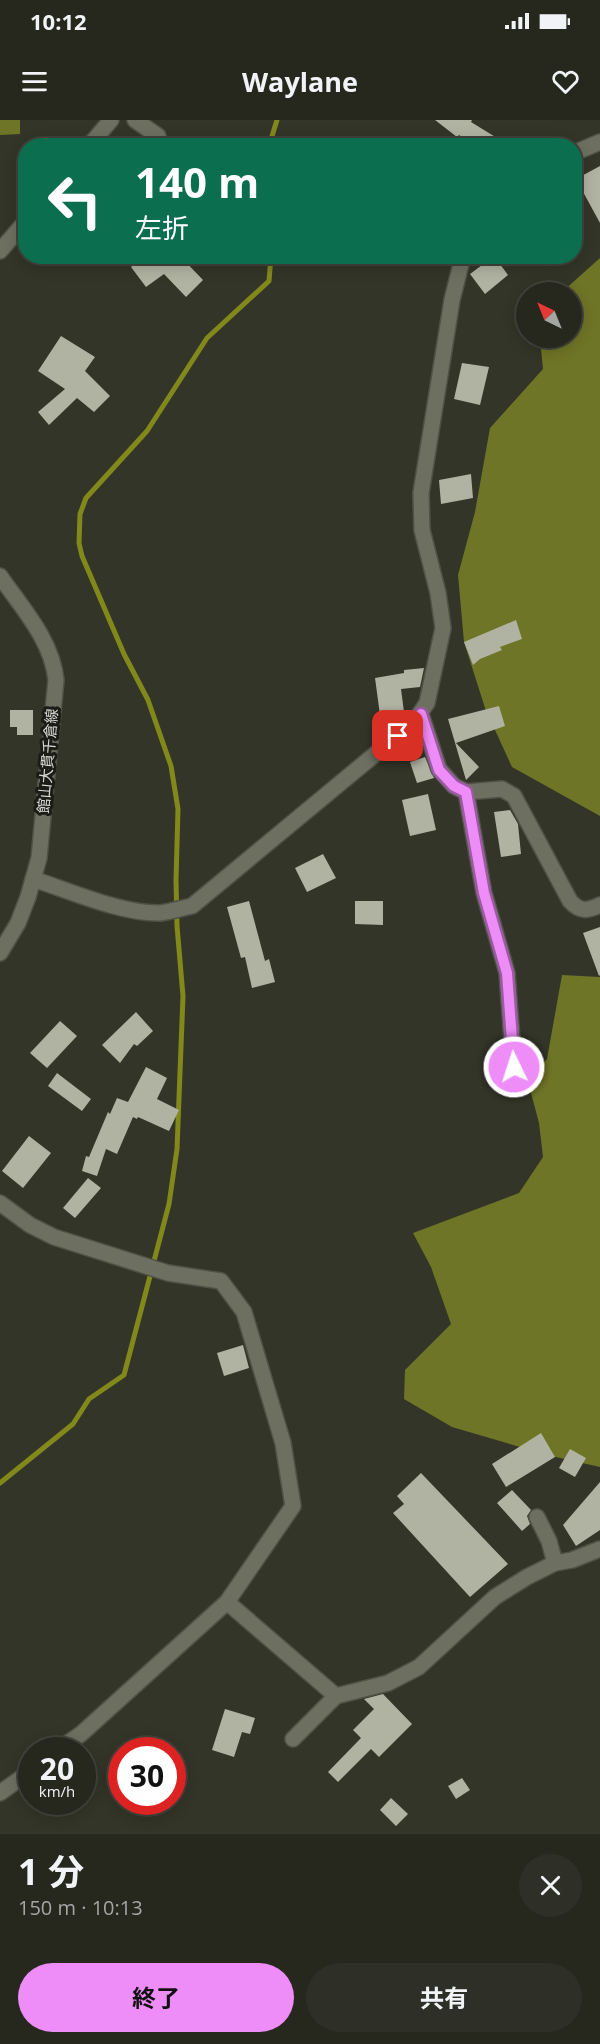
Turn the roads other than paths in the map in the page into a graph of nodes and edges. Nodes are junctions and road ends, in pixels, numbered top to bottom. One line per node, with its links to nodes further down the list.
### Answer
1 (111, 120): 4 (street)
2 (135, 120): 3 (street)
3 (158, 136)
4 (96, 138)
5 (600, 142): 6 (street)
6 (582, 150)
7 (18, 230): 8 (street)
8 (0, 251)
9 (461, 264): 11 (street)
10 (0, 576): 13 (street, 館山大貫千倉線)
11 (421, 714): 12 (street); 13 (street)
12 (466, 792): 14 (street); 16 (street)
13 (33, 879): 15 (street, 館山大貫千倉線)
14 (600, 905)
15 (0, 953)
16 (514, 1067)
17 (0, 1203): 21 (street)
18 (537, 1517): 20 (street)
19 (600, 1549): 20 (street)
20 (555, 1563): 22 (street)
21 (227, 1602): 22 (street); 23 (street)
22 (336, 1696): 24 (street)
23 (77, 1737)
24 (292, 1738)
25 (18, 1780): 26 (street)
26 (0, 1793)

